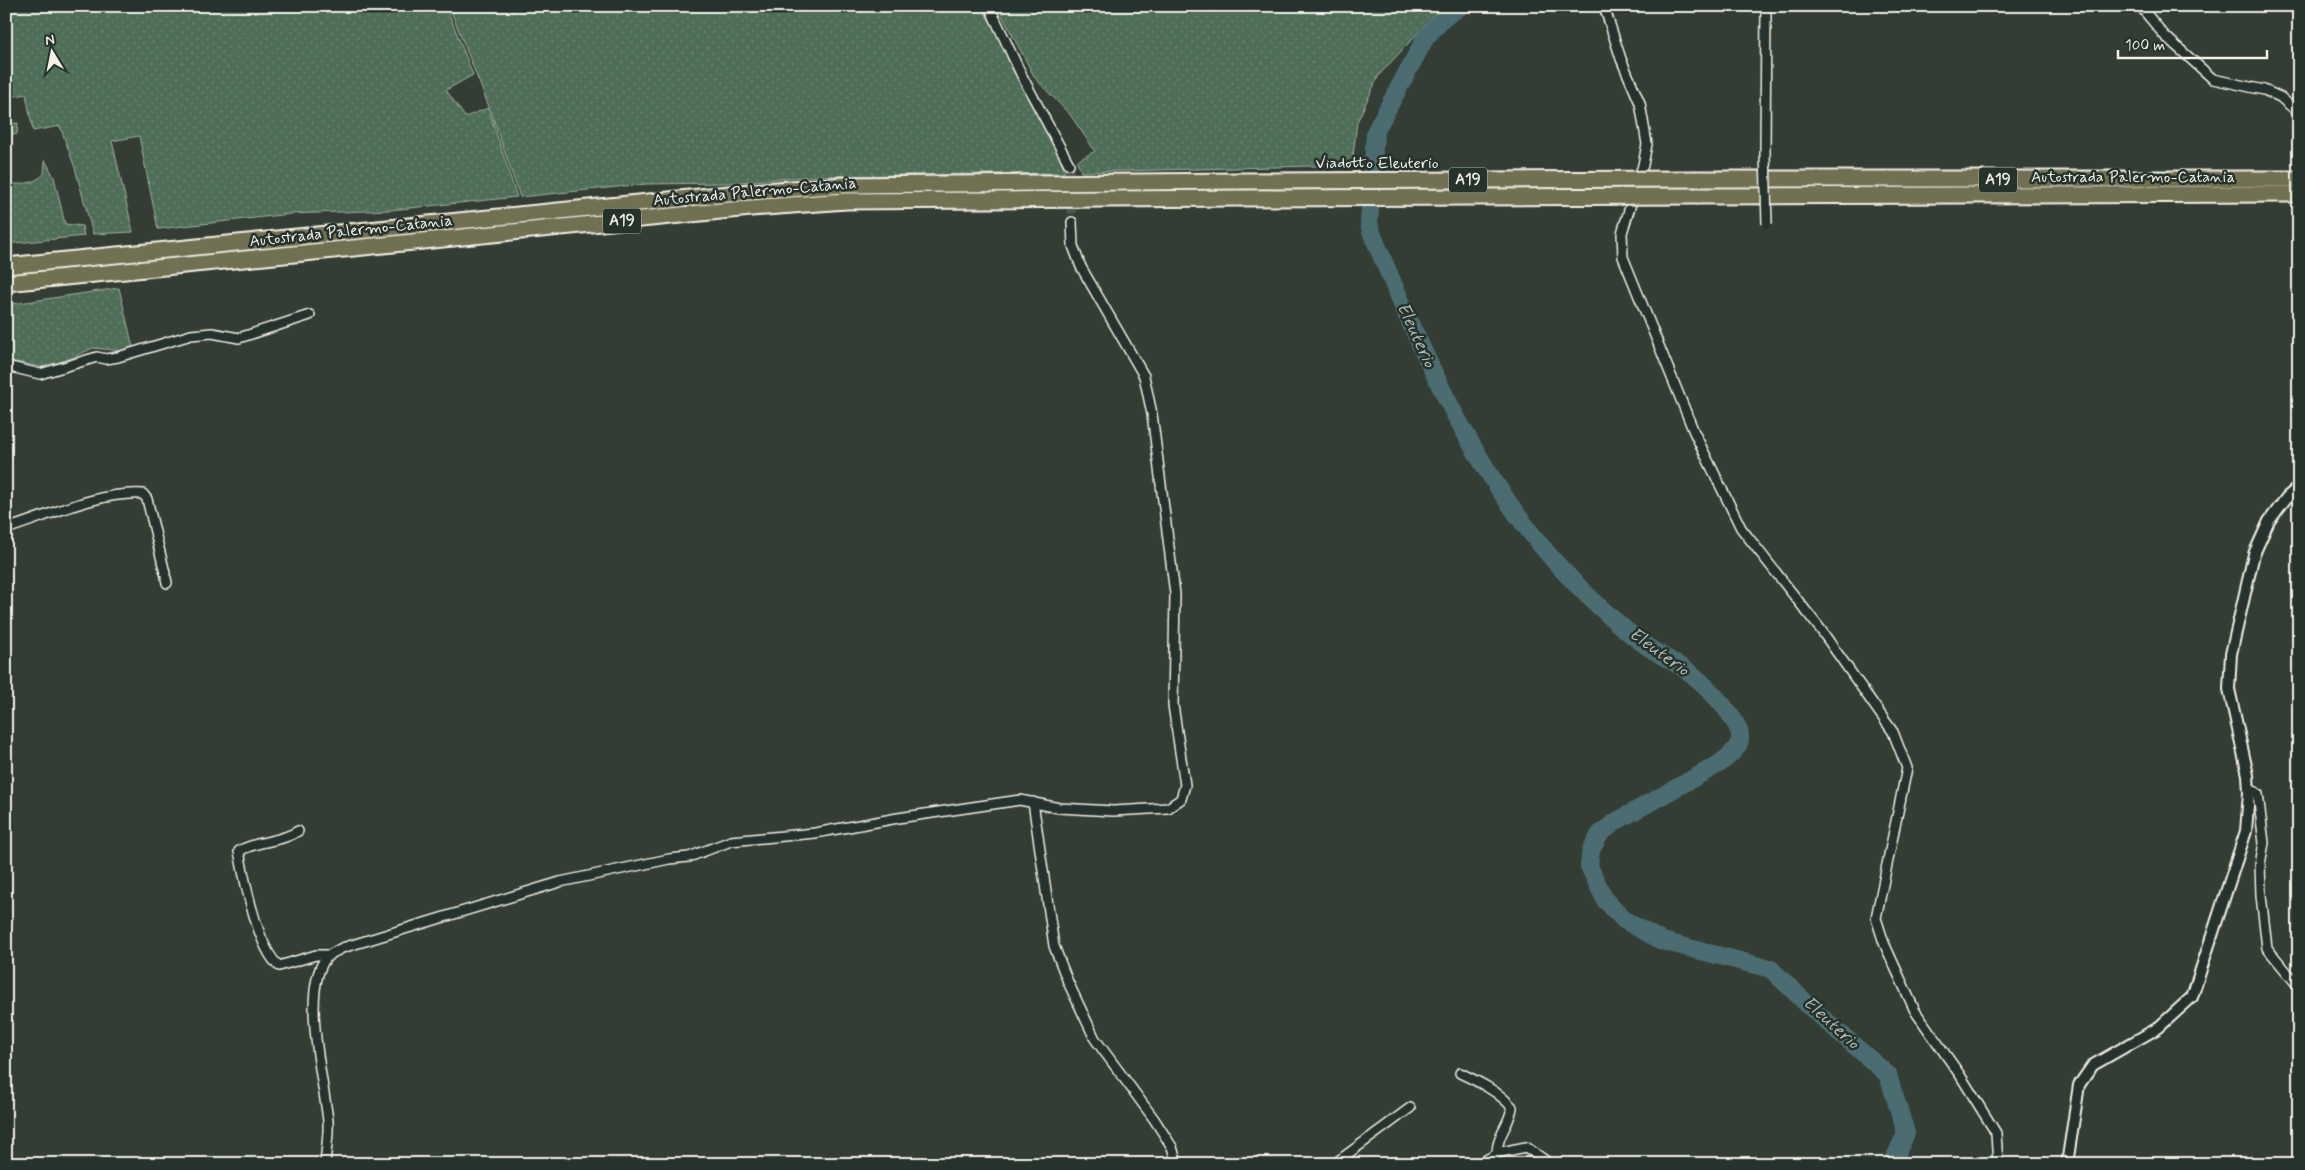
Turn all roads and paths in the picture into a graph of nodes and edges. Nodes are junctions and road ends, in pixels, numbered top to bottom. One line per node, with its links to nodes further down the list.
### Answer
1 (990, 6): 6 (street)
2 (1604, 6): 33 (street)
3 (1766, 6): 12 (street, bridge)
4 (2140, 6): 5 (street)
5 (2299, 113)
6 (1069, 164)
7 (1697, 179): 8 (highway, Autostrada Palermo-Catania / A19); 9 (highway, Viadotto Eleuterio / A19, bridge)
8 (2299, 179)
9 (1238, 181): 13 (highway, Autostrada Palermo-Catania / A19)
10 (2299, 194): 14 (highway, Autostrada Palermo-Catania / A19, bridge)
11 (1072, 222): 21 (street)
12 (1767, 224)
13 (6, 266)
14 (6, 283)
15 (310, 315): 16 (street)
16 (6, 366)
17 (2299, 487): 20 (street)
18 (6, 529): 19 (street)
19 (166, 578)
20 (2249, 787): 24 (street); 34 (street)
21 (1033, 802): 23 (street); 29 (street)
22 (298, 831): 23 (street)
23 (330, 955): 28 (street)
24 (2299, 988)
25 (1460, 1073): 27 (street)
26 (1410, 1108): 30 (street)
27 (1497, 1154): 31 (street); 32 (street)
28 (325, 1164)
29 (1178, 1164)
30 (1334, 1164)
31 (1478, 1164)
32 (1550, 1164)
33 (1998, 1164)
34 (2067, 1164)

